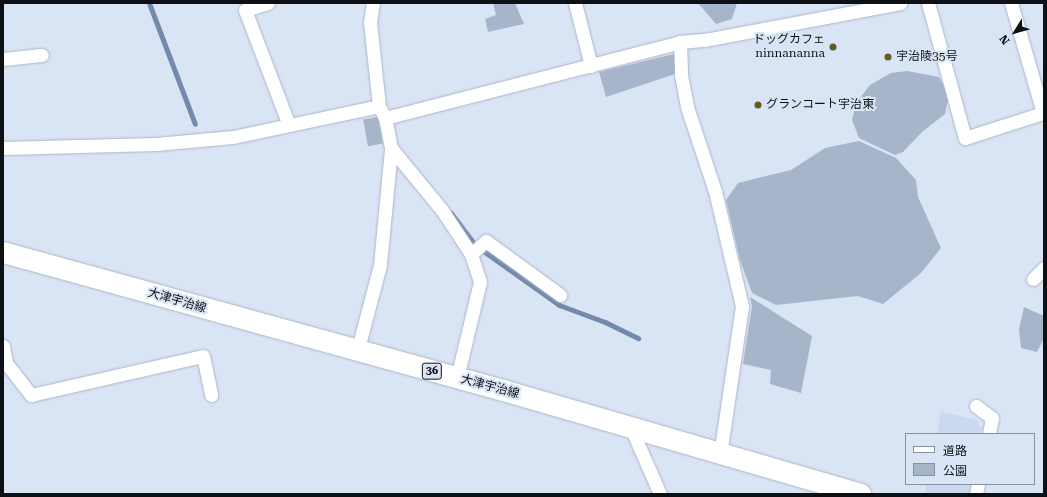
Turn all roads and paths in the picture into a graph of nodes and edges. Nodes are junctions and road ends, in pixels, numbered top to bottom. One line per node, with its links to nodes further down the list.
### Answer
1 (268, 3): 14 (street)
2 (374, 3): 11 (street)
3 (575, 3): 10 (street)
4 (901, 3): 7 (street)
5 (928, 3): 12 (street)
6 (1010, 3): 12 (street)
7 (680, 42): 10 (street); 29 (street)
8 (42, 55): 9 (street)
9 (3, 59)
10 (591, 66): 13 (street)
11 (379, 106): 13 (street); 14 (street)
12 (1044, 114)
13 (385, 118): 16 (street)
14 (289, 125): 15 (street)
15 (3, 148)
16 (391, 148): 18 (street); 23 (street)
17 (3, 253): 23 (main road, 大津宇治線 / 36)
18 (471, 254): 21 (street); 24 (street)
19 (1044, 268): 20 (street)
20 (1033, 279)
21 (560, 295)
22 (3, 346): 25 (street)
23 (357, 352): 24 (main road, 大津宇治線 / 36)
24 (457, 378): 27 (main road, 大津宇治線 / 36)
25 (211, 395)
26 (976, 406): 28 (street)
27 (631, 428): 29 (main road, 大津宇治線 / 36); 30 (street)
28 (989, 433)
29 (720, 455): 31 (main road, 大津宇治線 / 36)
30 (660, 494)
31 (860, 494)

